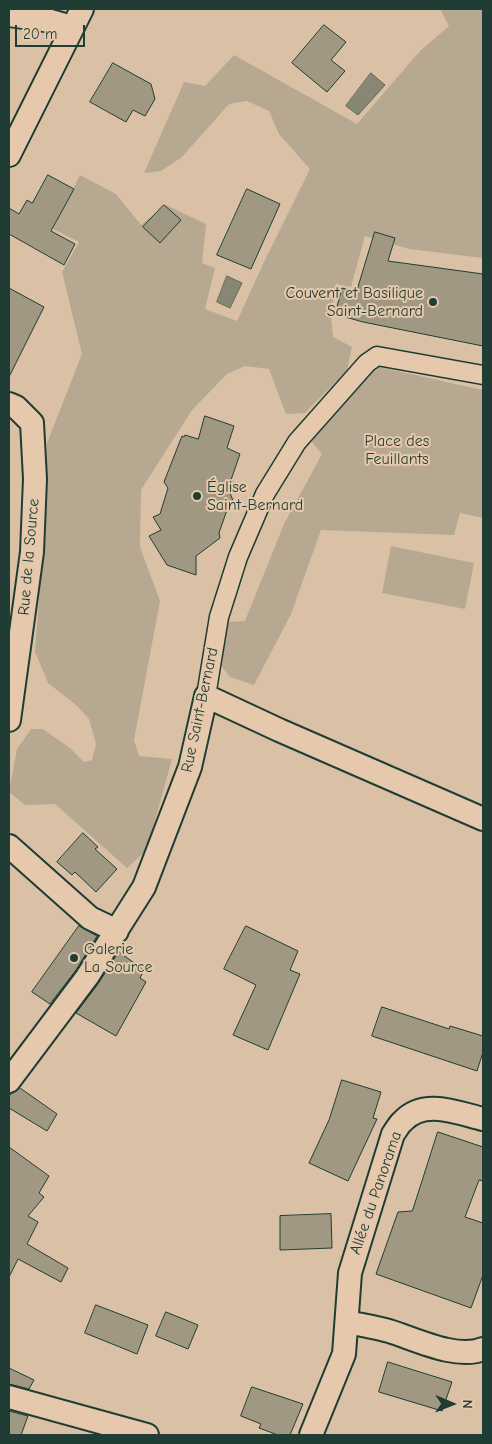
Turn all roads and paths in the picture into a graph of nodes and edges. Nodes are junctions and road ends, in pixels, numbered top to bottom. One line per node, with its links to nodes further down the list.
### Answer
1 (9, 15): 2 (street)
2 (77, 18): 3 (street)
3 (9, 155)
4 (483, 375): 6 (street, Rue Saint-Bernard)
5 (9, 404): 7 (street, Rue de la Source)
6 (206, 696): 8 (street); 10 (street, Rue Saint-Bernard)
7 (9, 720)
8 (483, 819)
9 (9, 846): 10 (street)
10 (117, 930): 11 (street, Rue Saint-Bernard)
11 (9, 1081)
12 (483, 1119): 13 (street, Allée du Panorama)
13 (347, 1322): 14 (street); 17 (street, Allée du Panorama)
14 (483, 1349)
15 (9, 1397): 16 (street)
16 (148, 1435)
17 (311, 1435)

